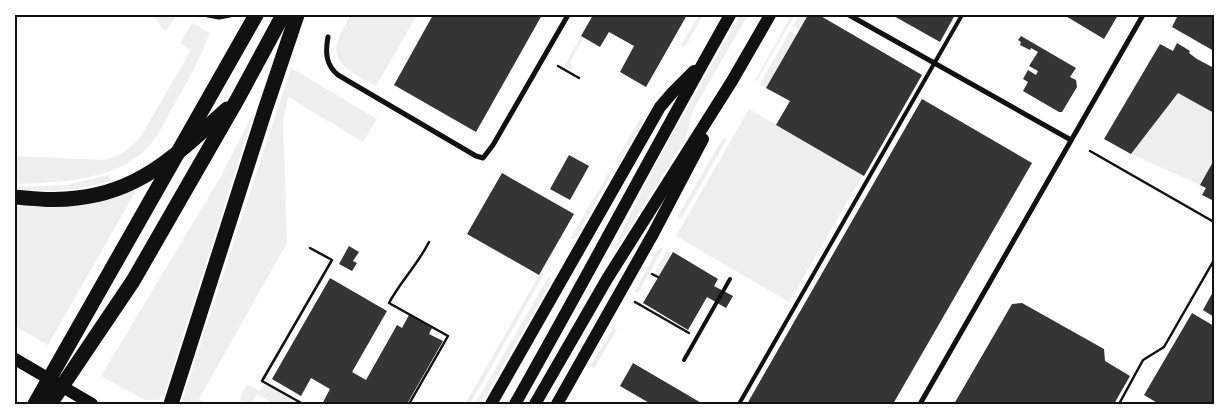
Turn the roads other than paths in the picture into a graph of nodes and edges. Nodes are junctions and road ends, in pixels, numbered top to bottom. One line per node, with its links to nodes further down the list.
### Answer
1 (208, 15): 2 (street)
2 (229, 15)
3 (256, 15): 23 (highway)
4 (283, 15): 16 (highway)
5 (297, 15): 25 (highway)
6 (568, 15): 12 (street)
7 (730, 15): 14 (main road)
8 (770, 15): 15 (main road)
9 (850, 15): 13 (street)
10 (962, 15): 13 (lane)
11 (1143, 15): 17 (street)
12 (328, 37)
13 (935, 63): 17 (street); 30 (lane)
14 (702, 65): 26 (main road); 27 (main road)
15 (732, 81): 28 (main road); 29 (main road)
16 (237, 100): 18 (highway); 24 (highway)
17 (1071, 140): 31 (street)
18 (15, 197)
19 (730, 280): 20 (lane)
20 (684, 360)
21 (20, 362): 22 (main road)
22 (88, 402)
23 (35, 404)
24 (50, 404)
25 (171, 404)
26 (492, 404)
27 (515, 404)
28 (535, 404)
29 (558, 404)
30 (739, 404)
31 (920, 404)

